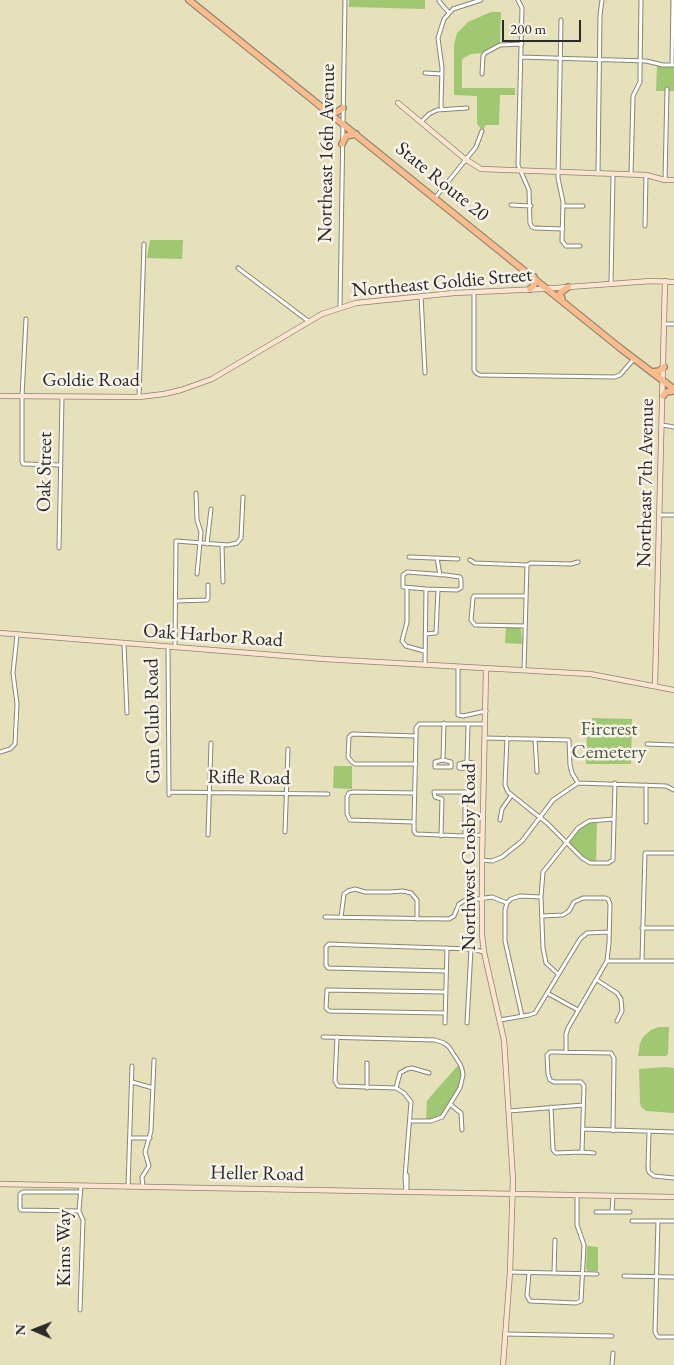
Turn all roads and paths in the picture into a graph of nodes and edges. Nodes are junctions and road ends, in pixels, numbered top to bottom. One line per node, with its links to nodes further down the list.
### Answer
1 (189, 0): 25 (main road, State Route 20)
2 (345, 0): 22 (street, Northeast 16th Avenue)
3 (481, 0): 9 (street)
4 (518, 0): 11 (street)
5 (602, 0): 14 (street)
6 (641, 0): 15 (street)
7 (673, 0): 16 (street)
8 (439, 1): 9 (street)
9 (449, 13): 18 (street)
10 (561, 20): 13 (street)
11 (522, 44): 12 (street); 19 (street)
12 (521, 57): 13 (street); 32 (street)
13 (560, 58): 14 (street); 33 (street)
14 (600, 59): 15 (street); 34 (street)
15 (640, 61): 16 (street); 36 (street)
16 (673, 65)
17 (426, 73): 18 (street)
18 (442, 74): 24 (street)
19 (482, 74)
20 (667, 89): 38 (street)
21 (398, 103): 26 (street)
22 (343, 108): 25 (main road); 27 (street, Northeast 16th Avenue)
23 (466, 108): 24 (street)
24 (442, 109): 26 (street)
25 (331, 113): 27 (main road, State Route 20)
26 (422, 121): 31 (street)
27 (342, 123): 29 (main road, State Route 20); 30 (street, Northeast 16th Avenue)
28 (482, 131): 31 (street)
29 (356, 134): 30 (main road); 40 (main road, State Route 20)
30 (342, 144): 60 (street, Northeast 16th Avenue)
31 (465, 159): 32 (street); 40 (street)
32 (521, 171): 33 (street); 42 (street)
33 (558, 172): 34 (street); 43 (street)
34 (598, 174): 35 (street)
35 (613, 174): 36 (street); 53 (street)
36 (631, 175): 37 (street)
37 (646, 175): 38 (street); 45 (street)
38 (664, 180): 39 (street)
39 (674, 180)
40 (435, 198): 50 (main road, State Route 20)
41 (511, 205): 42 (street)
42 (531, 206): 46 (street)
43 (563, 206): 44 (street); 46 (street)
44 (582, 206)
45 (645, 226)
46 (563, 229): 48 (street)
47 (144, 244): 76 (street)
48 (580, 246)
49 (238, 268): 62 (street)
50 (534, 277): 55 (main road, State Route 20); 56 (main road)
51 (665, 281): 52 (street, Northeast Goldie Street); 53 (street, Northeast Goldie Street); 63 (street, Northeast 7th Avenue)
52 (674, 282)
53 (611, 284): 54 (street, Northeast Goldie Street)
54 (568, 287): 55 (street, Northeast Goldie Street); 59 (main road)
55 (547, 288): 56 (street, Northeast Goldie Street); 59 (main road, State Route 20)
56 (530, 289): 57 (street, Northeast Goldie Street)
57 (474, 292): 58 (street, Northeast Goldie Street); 65 (street)
58 (421, 296): 60 (street, Northeast Goldie Street); 68 (street)
59 (563, 301): 65 (main road, State Route 20)
60 (340, 307): 62 (street, Northeast Goldie Street)
61 (26, 319): 73 (street)
62 (308, 321): 70 (street, Northeast Goldie Street)
63 (665, 324): 64 (street); 66 (street, Northeast 7th Avenue)
64 (674, 324)
65 (634, 359): 67 (main road, State Route 20)
66 (664, 367): 67 (main road); 69 (street, Northeast 7th Avenue)
67 (652, 372): 69 (main road, State Route 20)
68 (425, 373)
69 (664, 381): 71 (main road, State Route 20); 74 (street, Northeast 7th Avenue)
70 (181, 390): 76 (street, Goldie Road)
71 (674, 390): 74 (main road)
72 (0, 396): 73 (street, Goldie Road)
73 (22, 396): 75 (street, Goldie Road); 79 (street)
74 (663, 396): 77 (street, Northeast 7th Avenue)
75 (62, 397): 76 (street, Goldie Road); 79 (street, Oak Street)
76 (139, 397)
77 (662, 426): 78 (street); 83 (street, Northeast 7th Avenue)
78 (674, 427)
79 (61, 465): 88 (street, Oak Street)
80 (196, 493): 85 (street)
81 (243, 497): 87 (street)
82 (211, 509): 86 (street)
83 (660, 515): 84 (street); 116 (street, Northeast 7th Avenue)
84 (674, 515)
85 (200, 544): 86 (street, Gun Club Road); 95 (street); 103 (street, Gun Club Road)
86 (208, 544): 87 (street, Gun Club Road)
87 (222, 545): 97 (street)
88 (59, 548)
89 (409, 557): 90 (street)
90 (438, 558): 91 (street); 96 (street)
91 (458, 559)
92 (470, 560): 94 (street)
93 (578, 562): 94 (street)
94 (527, 565): 102 (street)
95 (197, 574)
96 (440, 575): 99 (street); 101 (street)
97 (223, 582)
98 (208, 585): 103 (street)
99 (407, 588): 100 (street); 111 (street)
100 (426, 589): 101 (street); 106 (street)
101 (438, 590): 106 (street)
102 (526, 596): 104 (street); 104 (street)
103 (175, 601): 110 (street, Gun Club Road)
104 (525, 626): 115 (street)
105 (0, 633): 107 (street, Oak Harbor Road)
106 (425, 634): 111 (street)
107 (16, 635): 108 (street, Oak Harbor Road); 131 (street)
108 (124, 644): 109 (street, Oak Harbor Road); 119 (street)
109 (168, 647): 110 (street, Oak Harbor Road); 141 (street, Gun Club Road)
110 (175, 647): 112 (street, Oak Harbor Road)
111 (424, 651): 112 (street)
112 (425, 664): 113 (street, Oak Harbor Road)
113 (458, 667): 114 (street, Oak Harbor Road); 118 (street)
114 (486, 669): 115 (street, Oak Harbor Road); 118 (street, Northwest Crosby Road)
115 (524, 671): 116 (street, Oak Harbor Road)
116 (656, 686): 117 (street, Oak Harbor Road)
117 (674, 690)
118 (486, 711): 121 (street, Northwest Crosby Road)
119 (127, 712)
120 (444, 723): 122 (street); 123 (street); 132 (street)
121 (485, 724): 122 (street); 124 (street, Northwest Crosby Road)
122 (468, 725): 133 (street)
123 (416, 736): 134 (street); 134 (street)
124 (485, 738): 125 (street); 153 (street, Northwest Crosby Road)
125 (506, 738): 126 (street); 145 (street)
126 (535, 739): 135 (street); 136 (street)
127 (212, 743): 140 (street)
128 (647, 744): 129 (street)
129 (674, 745)
130 (288, 749): 142 (street)
131 (0, 752)
132 (443, 760): 132 (street)
133 (467, 762): 133 (street)
134 (416, 764): 144 (street)
135 (537, 772)
136 (578, 783): 137 (street); 146 (street)
137 (615, 784): 138 (street); 147 (street)
138 (646, 785): 139 (street); 150 (street)
139 (674, 790)
140 (210, 793): 141 (street, Rifle Road); 142 (street, Rifle Road); 152 (street)
141 (169, 794)
142 (286, 794): 143 (street, Rifle Road); 151 (street)
143 (328, 794)
144 (415, 794): 149 (street); 149 (street)
145 (511, 796): 146 (street); 148 (street)
146 (539, 817): 156 (street); 158 (street)
147 (614, 819): 156 (street); 156 (street)
148 (500, 820)
149 (414, 822): 154 (street)
150 (646, 822)
151 (285, 832)
152 (208, 835)
153 (482, 835): 155 (street); 158 (street, Northwest Crosby Road)
154 (441, 836): 155 (street); 155 (street)
155 (465, 836)
156 (567, 843): 160 (street)
157 (674, 853): 166 (street)
158 (482, 860): 159 (street, Northwest Crosby Road)
159 (482, 897): 161 (street); 165 (street); 171 (street, Northwest Crosby Road)
160 (541, 897): 161 (street); 162 (street)
161 (507, 903): 182 (street)
162 (542, 916): 168 (street); 176 (street)
163 (325, 917): 164 (street)
164 (341, 917): 165 (street); 165 (street)
165 (417, 918)
166 (642, 928): 167 (street); 172 (street)
167 (674, 928)
168 (609, 932): 174 (street); 176 (street)
169 (447, 948): 170 (street); 175 (street); 175 (street)
170 (471, 949): 171 (street); 186 (street)
171 (484, 952): 183 (street, Northwest Crosby Road)
172 (642, 960): 173 (street); 174 (street)
173 (674, 960)
174 (607, 961): 177 (street)
175 (445, 971): 178 (street)
176 (558, 974): 179 (street)
177 (597, 980): 180 (street); 184 (street)
178 (445, 992): 181 (street); 181 (street)
179 (548, 992): 180 (street); 182 (street)
180 (578, 1010): 189 (street)
181 (445, 1013): 185 (street)
182 (522, 1016): 183 (street)
183 (500, 1020): 201 (street, Northwest Crosby Road)
184 (617, 1021)
185 (445, 1023)
186 (467, 1023)
187 (322, 1037): 188 (street)
188 (336, 1037): 196 (street); 199 (street)
189 (566, 1052): 198 (street); 205 (street)
190 (154, 1060): 195 (street)
191 (367, 1063): 196 (street)
192 (132, 1066): 194 (street)
193 (428, 1073): 197 (street)
194 (132, 1082): 195 (street); 208 (street)
195 (153, 1088): 209 (street)
196 (367, 1088): 197 (street)
197 (396, 1088): 202 (street)
198 (583, 1104): 200 (street); 203 (street)
199 (451, 1105): 202 (street); 204 (street)
200 (550, 1107): 201 (street); 210 (street)
201 (509, 1111): 219 (street, Northwest Crosby Road)
202 (410, 1121): 218 (street)
203 (583, 1129): 205 (street); 210 (street)
204 (462, 1130)
205 (613, 1131): 206 (street)
206 (649, 1132): 207 (street); 212 (street)
207 (674, 1132)
208 (130, 1138): 209 (street); 215 (street)
209 (150, 1138): 216 (street)
210 (582, 1152): 211 (street)
211 (594, 1153)
212 (674, 1178)
213 (0, 1184): 214 (street, Heller Road)
214 (81, 1186): 215 (street, Heller Road); 217 (street, Kims Way)
215 (128, 1187): 216 (street, Heller Road)
216 (143, 1187): 218 (street, Heller Road)
217 (80, 1192): 223 (street, Kims Way); 223 (street)
218 (406, 1192): 219 (street, Heller Road)
219 (514, 1193): 220 (street, Heller Road); 231 (street, Northwest Crosby Road)
220 (577, 1194): 221 (street, Heller Road); 234 (street)
221 (613, 1195): 222 (street, Heller Road); 225 (street)
222 (674, 1196)
223 (80, 1211): 239 (street, Kims Way)
224 (596, 1212): 225 (street)
225 (612, 1212): 226 (street)
226 (630, 1212)
227 (632, 1221): 228 (street)
228 (658, 1221): 229 (street); 237 (street)
229 (674, 1221)
230 (555, 1240): 233 (street)
231 (510, 1272): 232 (street); 240 (street, Northwest Crosby Road)
232 (529, 1273): 233 (street); 234 (street)
233 (554, 1273): 234 (street)
234 (583, 1274): 235 (street)
235 (597, 1274)
236 (624, 1276): 237 (street)
237 (657, 1276): 238 (street); 242 (street)
238 (674, 1276)
239 (80, 1310)
240 (505, 1334): 241 (street); 244 (street, Northwest Crosby Road)
241 (612, 1336)
242 (674, 1337)
243 (612, 1353): 245 (street)
244 (503, 1365)
245 (612, 1365)

